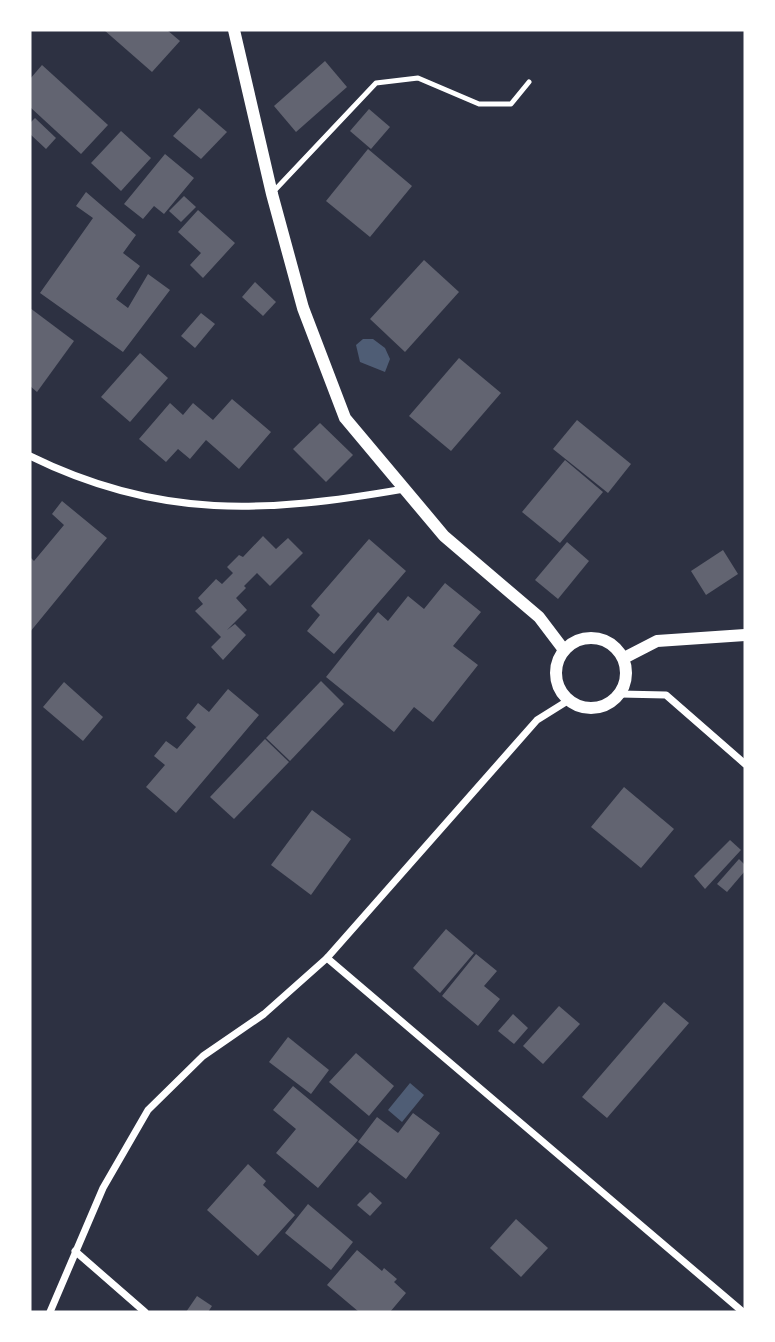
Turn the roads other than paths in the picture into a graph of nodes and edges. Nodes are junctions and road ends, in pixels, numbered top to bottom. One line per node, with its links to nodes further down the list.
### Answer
1 (234, 30): 3 (street)
2 (530, 82): 3 (lane)
3 (272, 194): 5 (street)
4 (30, 456): 5 (street)
5 (404, 489): 7 (street)
6 (745, 635): 8 (street)
7 (564, 650): 8 (street); 10 (street)
8 (624, 658): 9 (street)
9 (620, 694): 10 (street); 11 (street)
10 (569, 700): 12 (street)
11 (745, 764)
12 (327, 958): 13 (street); 16 (street)
13 (75, 1251): 14 (street); 15 (street)
14 (50, 1312)
15 (145, 1312)
16 (743, 1312)

